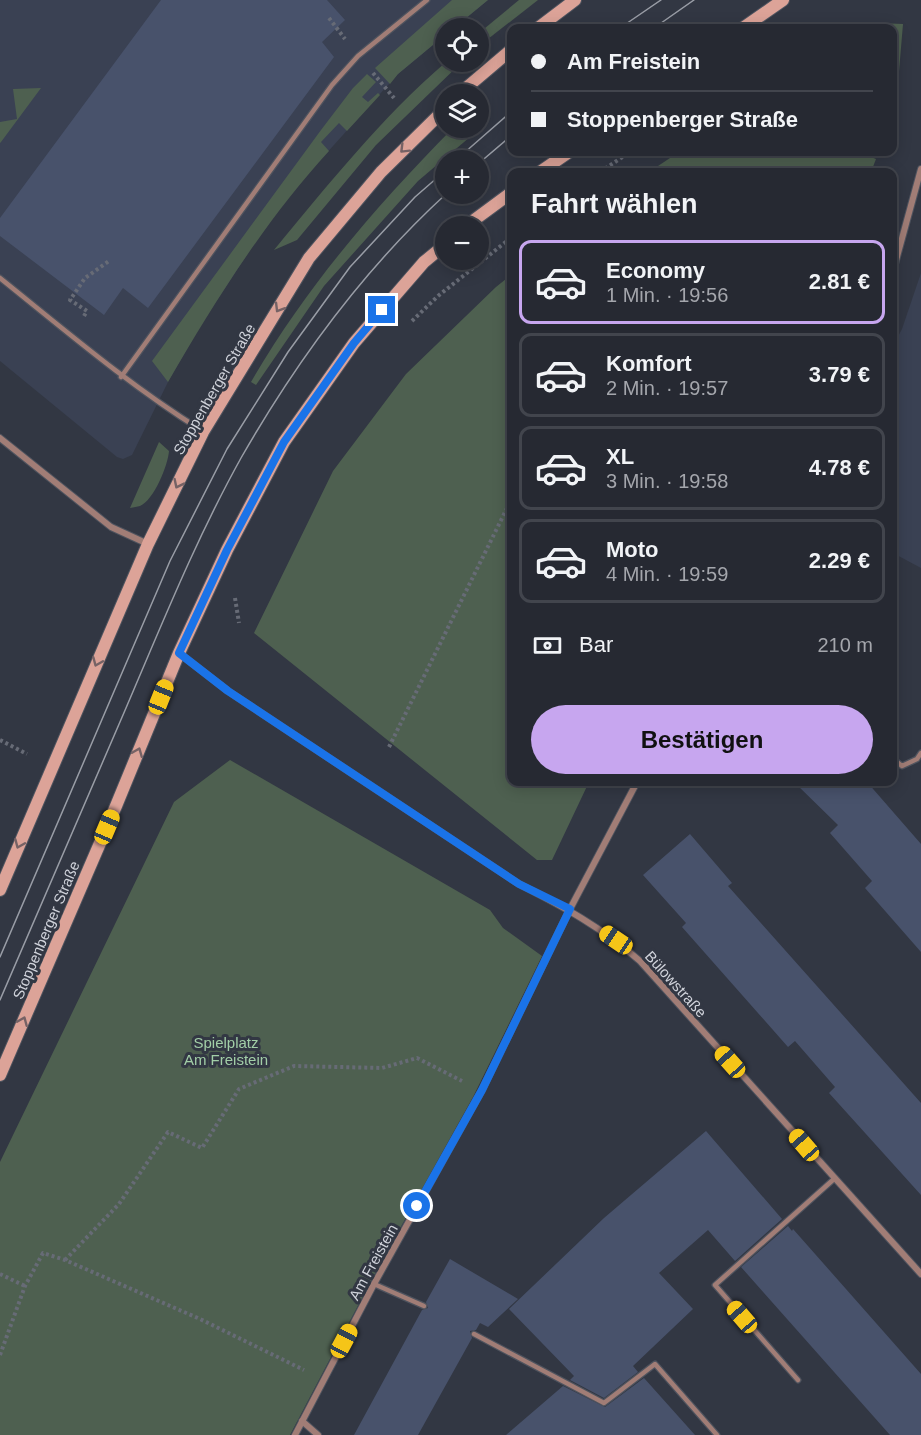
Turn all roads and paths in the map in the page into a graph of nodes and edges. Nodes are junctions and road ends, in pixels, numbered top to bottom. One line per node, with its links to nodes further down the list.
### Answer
1 (427, 0): 23 (lane)
2 (575, 0): 4 (main road)
3 (783, 0): 5 (main road)
4 (543, 24)
5 (749, 24)
6 (507, 53): 7 (main road)
7 (471, 84)
8 (435, 119): 24 (main road, Stoppenberger Straße, one-way to 24)
9 (563, 156): 11 (main road)
10 (624, 156): 12 (path)
11 (546, 168)
12 (606, 168)
13 (921, 169): 18 (street)
14 (507, 196): 15 (main road)
15 (480, 216)
16 (507, 241): 22 (path)
17 (435, 253): 30 (main road, Stoppenberger Straße)
18 (897, 257)
19 (109, 261): 21 (path)
20 (0, 278): 23 (lane)
21 (87, 311)
22 (410, 322)
23 (121, 377): 24 (lane)
24 (203, 432): 27 (main road, Stoppenberger Straße, one-way to 27)
25 (0, 438): 27 (street)
26 (507, 508): 32 (path)
27 (148, 544): 37 (main road, Stoppenberger Straße, one-way to 37)
28 (235, 593): 29 (path)
29 (239, 623)
30 (179, 653): 38 (street, Bülowstraße); 39 (main road, Stoppenberger Straße, one-way to 30)
31 (0, 740): 34 (path)
32 (389, 747)
33 (921, 753): 35 (lane)
34 (27, 754)
35 (897, 762)
36 (635, 786): 38 (street, Am Freistein)
37 (0, 890)
38 (570, 909): 40 (street, Am Freistein); 41 (street, Bülowstraße)
39 (0, 1075)
40 (482, 1090): 42 (path); 45 (street, Am Freistein)
41 (834, 1179): 44 (street, Bülowstraße); 51 (lane)
42 (65, 1260): 46 (path); 50 (path)
43 (0, 1274): 46 (path)
44 (921, 1274)
45 (374, 1284): 47 (lane); 50 (street, Am Freistein)
46 (25, 1286): 49 (path)
47 (424, 1306)
48 (474, 1334): 55 (lane)
49 (0, 1355)
50 (323, 1380): 52 (street, Am Freistein)
51 (798, 1380)
52 (302, 1421): 53 (street, Am Freistein); 54 (street)
53 (295, 1435)
54 (318, 1435)
55 (717, 1435)

